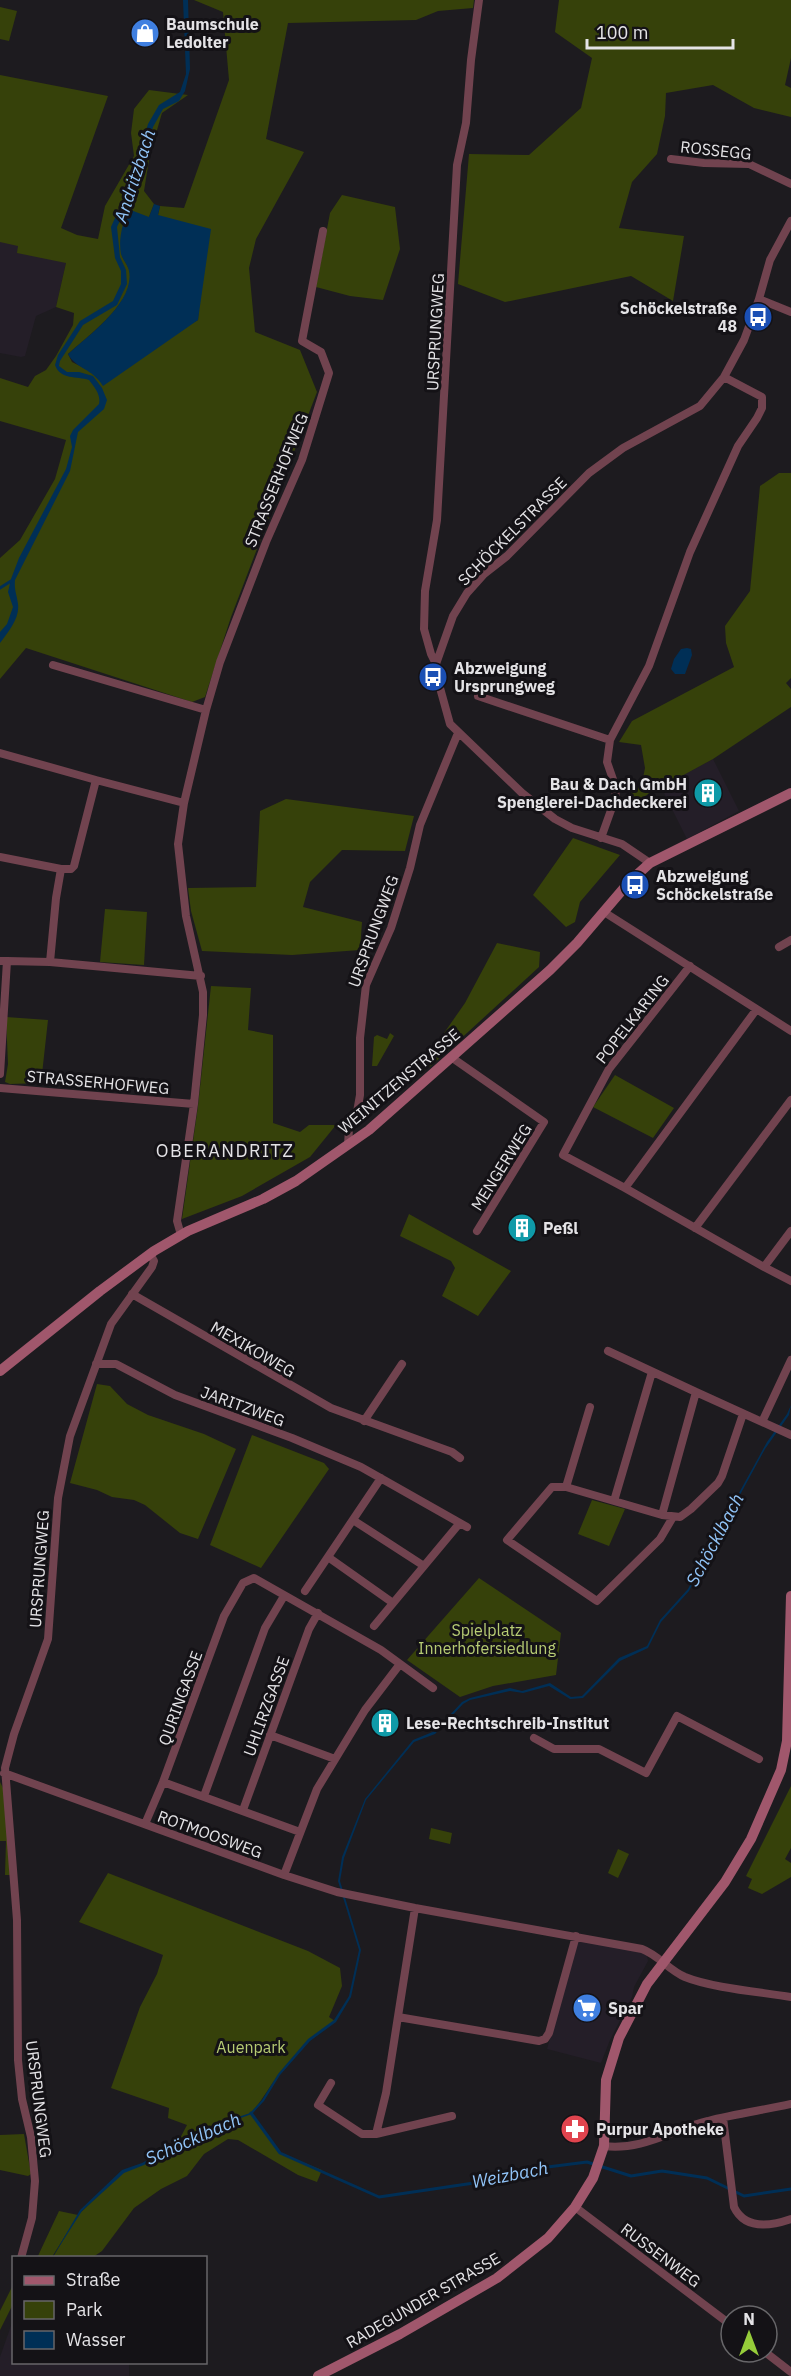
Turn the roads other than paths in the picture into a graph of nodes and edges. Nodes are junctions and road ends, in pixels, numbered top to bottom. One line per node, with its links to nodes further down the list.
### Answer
1 (479, 0): 9 (street, URSPRUNGWEG)
2 (671, 159): 3 (street, ROSSEGG)
3 (791, 184)
4 (791, 220): 6 (street, SCHÖCKELSTRASSE)
5 (323, 231): 12 (street, STRASSERHOFWEG)
6 (759, 299): 7 (street); 8 (street, SCHÖCKELSTRASSE)
7 (791, 312)
8 (724, 377): 9 (street, SCHÖCKELSTRASSE); 14 (street)
9 (436, 664): 13 (street)
10 (53, 665): 12 (street)
11 (478, 696): 14 (street)
12 (206, 710): 18 (street, STRASSERHOFWEG)
13 (458, 733): 19 (street); 37 (street, URSPRUNGWEG)
14 (610, 740): 19 (street)
15 (0, 753): 16 (street)
16 (96, 780): 18 (street); 22 (street)
17 (791, 793): 21 (main road, WEINITZENSTRASSE)
18 (184, 803): 29 (street, STRASSERHOFWEG)
19 (602, 838): 21 (street)
20 (0, 857): 22 (street)
21 (650, 863): 23 (main road, WEINITZENSTRASSE)
22 (61, 869): 27 (street)
23 (604, 912): 28 (street, POPELKARING); 32 (main road, WEINITZENSTRASSE)
24 (791, 940): 25 (street)
25 (779, 946)
26 (4, 961): 27 (street); 33 (street)
27 (50, 962): 29 (street)
28 (690, 966): 30 (street, POPELKARING); 38 (street, POPELKARING)
29 (201, 976): 36 (street, STRASSERHOFWEG)
30 (756, 1010): 31 (street, POPELKARING); 38 (street)
31 (791, 1031)
32 (452, 1057): 37 (main road, WEINITZENSTRASSE); 40 (street, MENGERWEG)
33 (0, 1074)
34 (0, 1088): 36 (street, STRASSERHOFWEG)
35 (791, 1100): 39 (street)
36 (194, 1104): 42 (street, STRASSERHOFWEG)
37 (348, 1145): 42 (main road, WEINITZENSTRASSE)
38 (624, 1188): 39 (street, POPELKARING)
39 (695, 1228): 44 (street, POPELKARING)
40 (477, 1231)
41 (791, 1231): 44 (street)
42 (182, 1234): 43 (main road, WEINITZENSTRASSE)
43 (150, 1254): 46 (street, URSPRUNGWEG); 50 (main road, WEINITZENSTRASSE)
44 (764, 1267): 45 (street, POPELKARING)
45 (791, 1281)
46 (132, 1294): 51 (street, URSPRUNGWEG); 56 (street, MEXIKOWEG)
47 (608, 1351): 52 (street)
48 (791, 1360): 57 (street)
49 (402, 1364): 56 (street)
50 (2, 1367)
51 (95, 1367): 60 (street, JARITZWEG); 81 (street, URSPRUNGWEG)
52 (652, 1372): 53 (street); 62 (street)
53 (696, 1392): 55 (street); 63 (street)
54 (590, 1407): 61 (street)
55 (743, 1414): 57 (street); 64 (street)
56 (364, 1421): 59 (street, MEXIKOWEG)
57 (762, 1422): 58 (street)
58 (788, 1434)
59 (460, 1458)
60 (381, 1479): 65 (street); 67 (street, JARITZWEG)
61 (566, 1487): 62 (street); 64 (street)
62 (614, 1501): 63 (street)
63 (662, 1515): 64 (street)
64 (673, 1517)
65 (353, 1520): 66 (street); 67 (street)
66 (328, 1557): 68 (street); 71 (street)
67 (424, 1566): 71 (street, JARITZWEG)
68 (305, 1591)
69 (284, 1596): 72 (street); 82 (street, QURINGASSE); 83 (street)
70 (791, 1596): 78 (main road, RADEGUNDER STRASSE)
71 (393, 1603): 73 (street, JARITZWEG)
72 (318, 1613): 74 (street); 76 (street, UHLIRZGASSE)
73 (374, 1626)
74 (400, 1664): 75 (street); 79 (street)
75 (433, 1688)
76 (270, 1735): 79 (street); 84 (street, UHLIRZGASSE)
77 (534, 1738): 80 (street)
78 (789, 1740): 90 (main road, RADEGUNDER STRASSE)
79 (335, 1759): 86 (street)
80 (759, 1759)
81 (3, 1773): 85 (street, ROTMOOSWEG); 101 (street, URSPRUNGWEG)
82 (163, 1782): 83 (street); 85 (street, QURINGASSE)
83 (204, 1796): 84 (street)
84 (243, 1810): 86 (street)
85 (145, 1824): 87 (street, ROTMOOSWEG)
86 (300, 1832): 87 (street)
87 (284, 1875): 88 (street, ROTMOOSWEG)
88 (415, 1908): 89 (street, ROTMOOSWEG); 92 (street)
89 (576, 1936): 90 (street, ROTMOOSWEG); 92 (street)
90 (662, 1962): 91 (street, ROTMOOSWEG); 98 (main road, RADEGUNDER STRASSE)
91 (791, 1997)
92 (398, 2017): 97 (street)
93 (331, 2083): 97 (street)
94 (791, 2104): 96 (street)
95 (452, 2116): 97 (street)
96 (723, 2118): 98 (street); 100 (street)
97 (376, 2134)
98 (603, 2152): 99 (main road, RADEGUNDER STRASSE)
99 (575, 2207): 102 (street, RUSSENWEG); 105 (main road, RADEGUNDER STRASSE)
100 (791, 2219)
101 (22, 2256)
102 (719, 2316)
103 (779, 2363): 104 (street)
104 (791, 2372)
105 (318, 2376)

